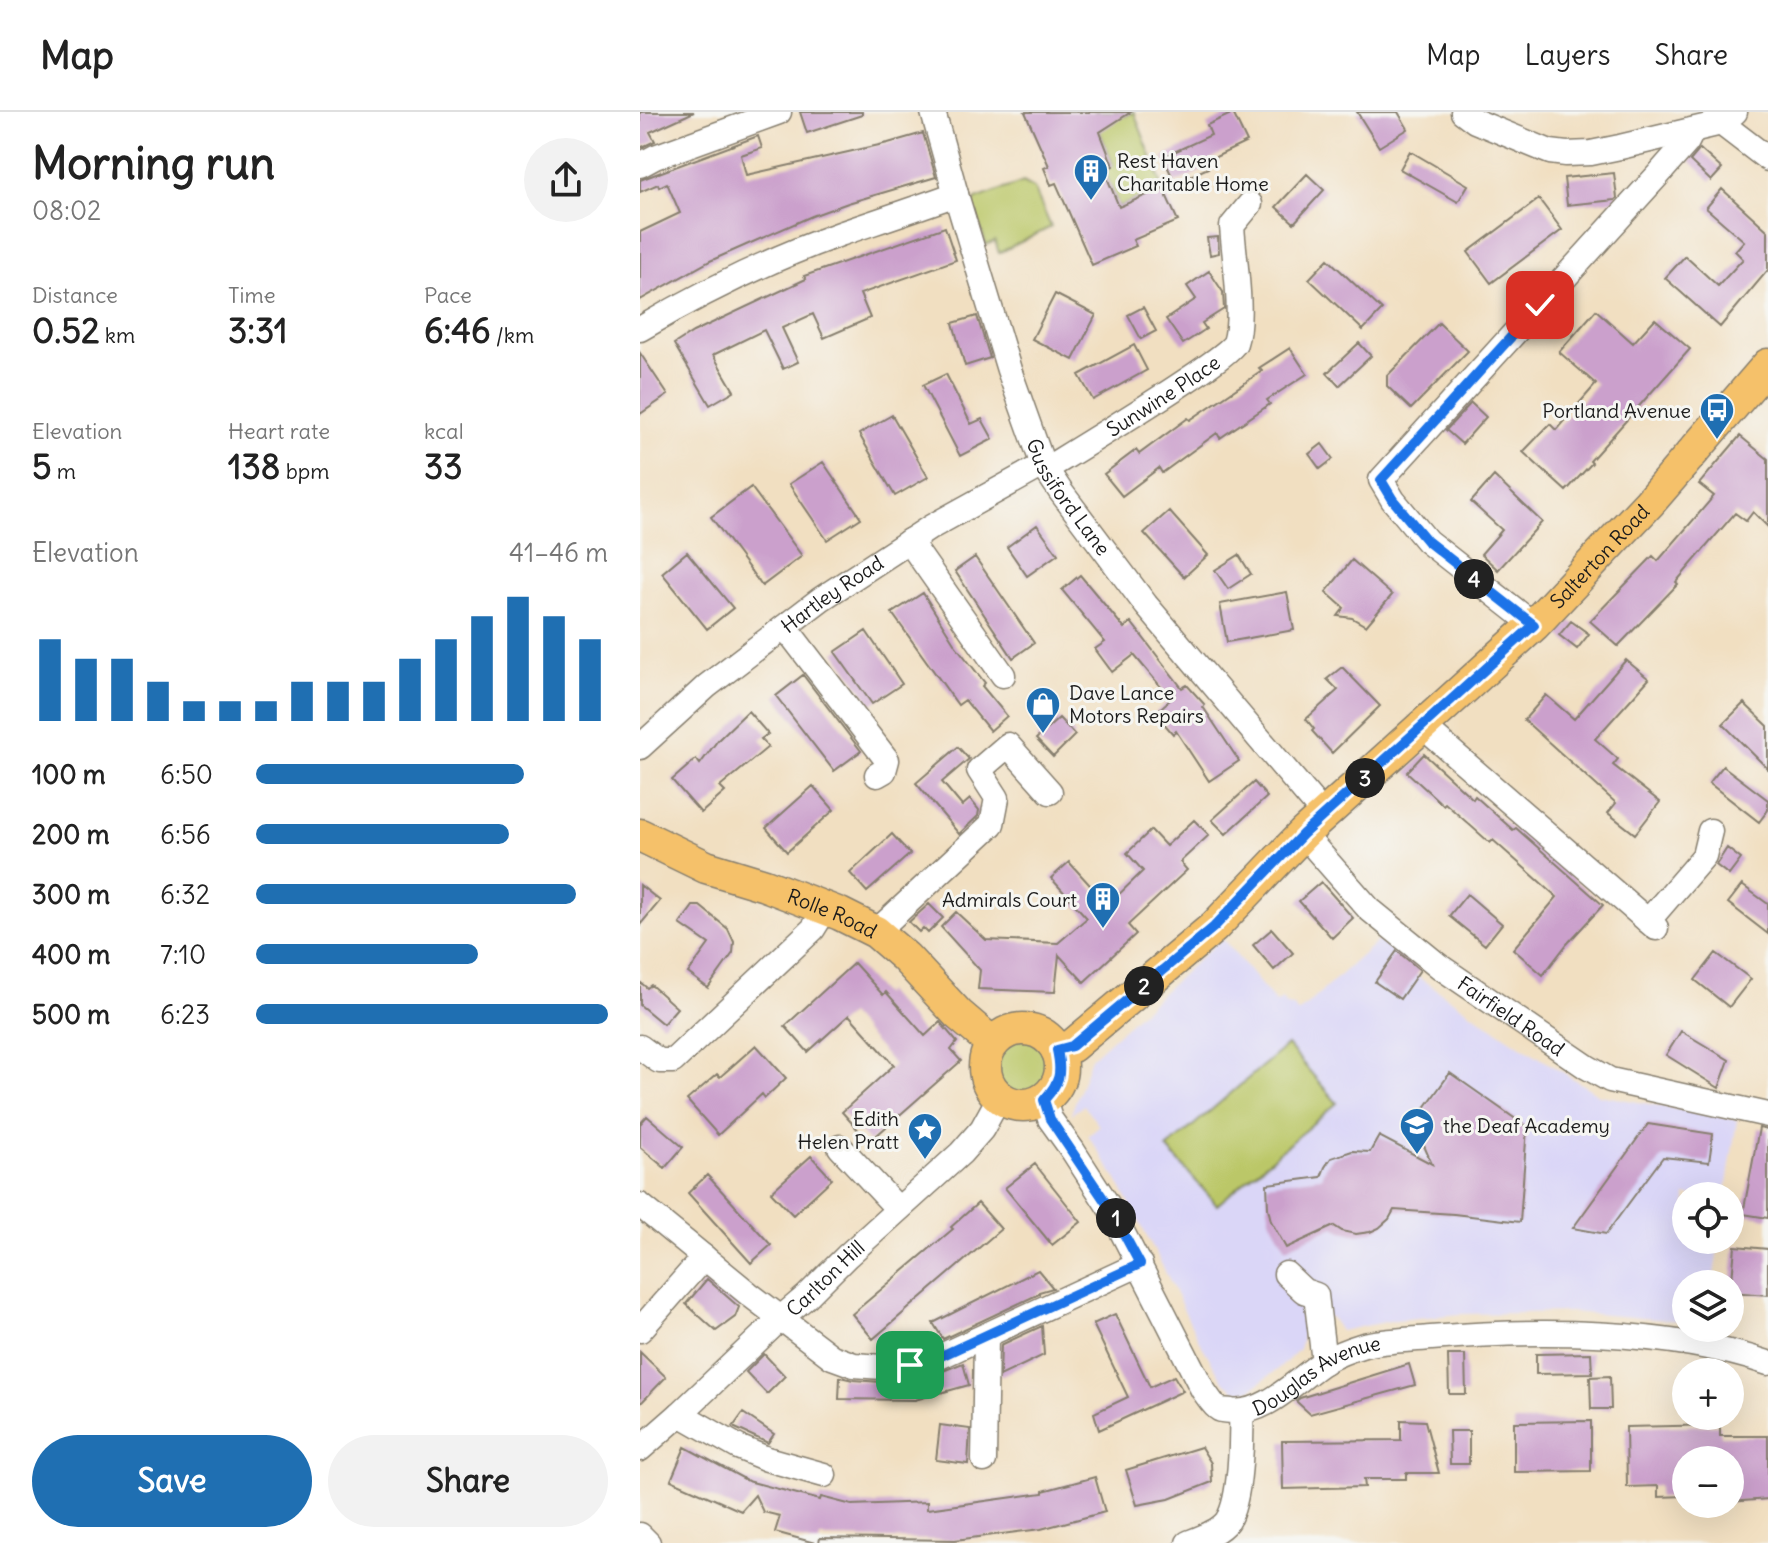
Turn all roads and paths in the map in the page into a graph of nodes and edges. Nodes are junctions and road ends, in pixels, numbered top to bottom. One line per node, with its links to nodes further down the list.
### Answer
1 (779, 112): 7 (street)
2 (933, 112): 8 (street, Gussiford Lane)
3 (1463, 112): 5 (street)
4 (1728, 118): 5 (street); 6 (street)
5 (1693, 130): 14 (street)
6 (1768, 159)
7 (640, 165)
8 (956, 194): 10 (street); 12 (street, Gussiford Lane)
9 (1250, 204): 12 (street, Sunwine Place)
10 (640, 329)
11 (1763, 381): 14 (main road, Salterton Road)
12 (1045, 467): 13 (street, Hartley Road); 21 (street, Gussiford Lane)
13 (909, 541): 15 (street, Hartley Road); 16 (street)
14 (1534, 625): 17 (main road, Salterton Road)
15 (785, 627): 18 (street, Hartley Road); 19 (street)
16 (1003, 675)
17 (1422, 726): 21 (main road, Salterton Road); 22 (street)
18 (640, 747)
19 (877, 775)
20 (1050, 792): 25 (street)
21 (1314, 825): 28 (main road, Salterton Road); 31 (street, Fairfield Road)
22 (1710, 831)
23 (640, 835): 24 (main road, Rolle Road)
24 (826, 908): 25 (main road, Rolle Road); 27 (street)
25 (876, 932): 26 (main road, Rolle Road)
26 (992, 1043): 28 (main road); 29 (main road)
27 (640, 1047)
28 (1057, 1050): 30 (main road)
29 (999, 1098): 30 (main road); 34 (street, Carlton Hill)
30 (1044, 1100): 36 (street, Douglas Avenue)
31 (1768, 1115)
32 (840, 1147): 34 (street)
33 (640, 1205): 35 (street)
34 (898, 1209): 38 (street, Carlton Hill)
35 (704, 1257): 38 (street); 39 (street)
36 (1140, 1264): 40 (street); 43 (street, Douglas Avenue)
37 (1286, 1274): 41 (street)
38 (781, 1318): 40 (street); 44 (street, Carlton Hill)
39 (640, 1330)
40 (986, 1337): 46 (street)
41 (1324, 1362): 42 (street, Douglas Avenue); 43 (street, Douglas Avenue)
42 (1768, 1363)
43 (1241, 1412): 50 (street)
44 (680, 1414): 45 (street, Carlton Hill); 47 (street)
45 (640, 1449)
46 (984, 1460)
47 (824, 1475)
48 (640, 1535): 49 (street)
49 (648, 1543)
50 (1188, 1543)

